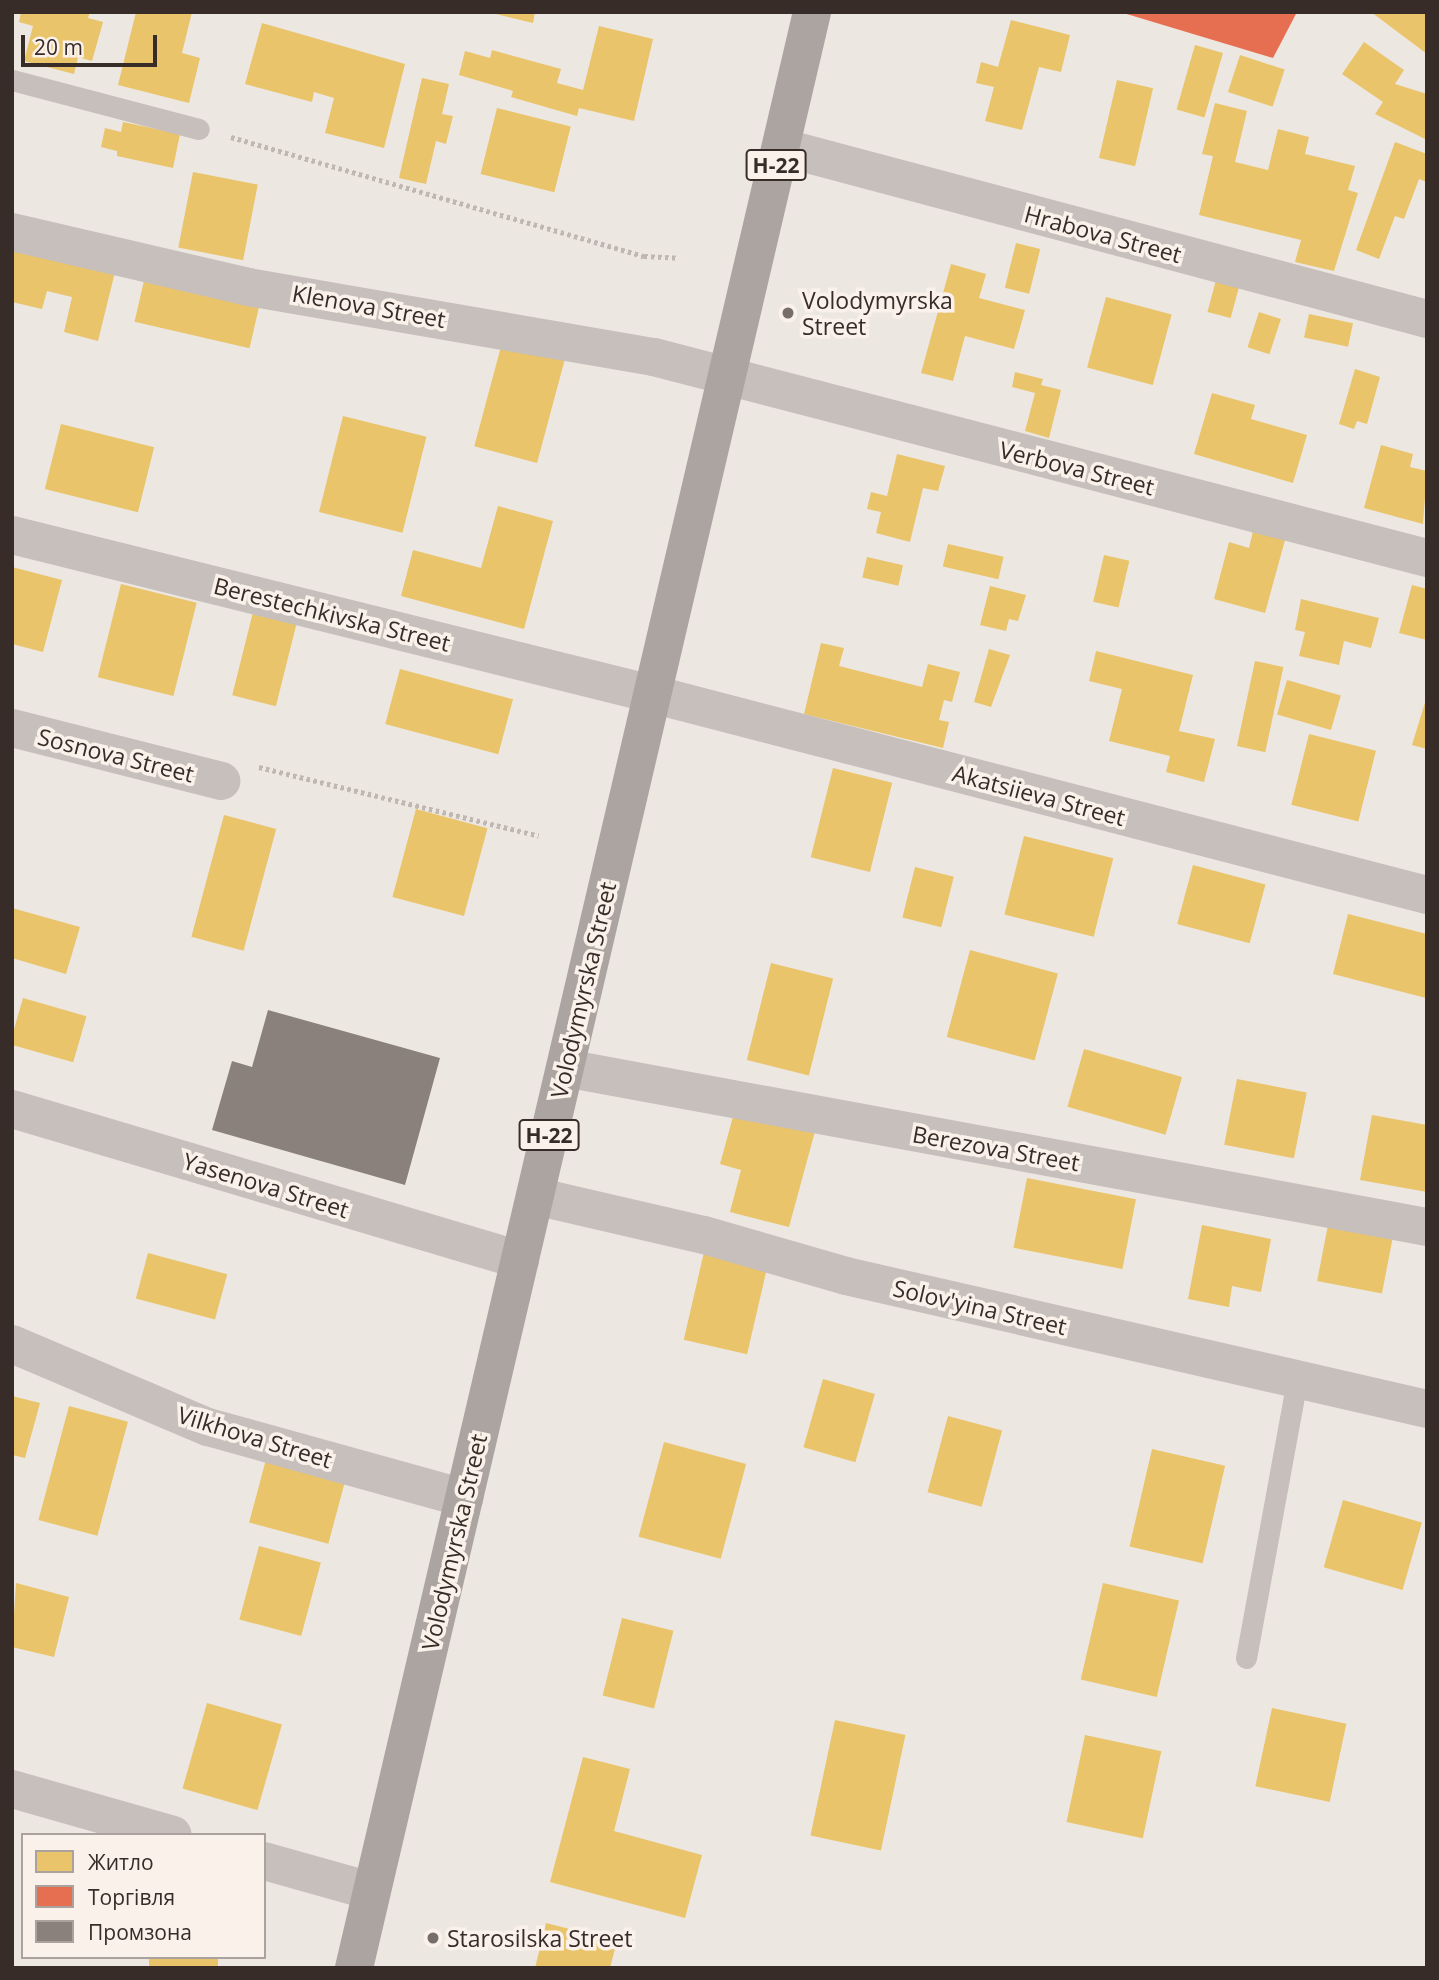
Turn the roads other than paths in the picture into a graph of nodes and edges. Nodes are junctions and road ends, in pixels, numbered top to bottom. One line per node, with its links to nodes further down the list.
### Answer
1 (812, 12): 4 (main road, Volodymyrska Street / Н-22)
2 (12, 80): 3 (lane)
3 (200, 129)
4 (781, 147): 6 (street, Hrabova Street); 7 (main road, Volodymyrska Street / Н-22)
5 (12, 232): 7 (street, Klenova Street)
6 (1427, 319)
7 (726, 379): 9 (street, Verbova Street); 10 (main road, Volodymyrska Street / Н-22)
8 (12, 535): 10 (street, Berestechkivska Street)
9 (1427, 558)
10 (652, 694): 13 (street, Akatsiieva Street); 14 (main road, Volodymyrska Street / Н-22)
11 (12, 728): 12 (street, Sosnova Street)
12 (220, 781)
13 (1427, 895)
14 (565, 1068): 16 (main road, Volodymyrska Street / Н-22); 17 (street, Berezova Street)
15 (12, 1109): 18 (street, Yasenova Street)
16 (535, 1196): 18 (main road, Volodymyrska Street / Н-22); 20 (street, Solov'yina Street)
17 (1427, 1227)
18 (520, 1260): 22 (main road, Volodymyrska Street / Н-22)
19 (12, 1344): 22 (street, Vilkhova Street)
20 (1297, 1380): 21 (street, Solov'yina Street); 23 (lane)
21 (1427, 1409)
22 (464, 1498): 27 (main road, Volodymyrska Street / Н-22)
23 (1246, 1658)
24 (12, 1789): 25 (street)
25 (166, 1833)
26 (266, 1862): 27 (street)
27 (371, 1891): 28 (main road, Volodymyrska Street / Н-22)
28 (354, 1968)

